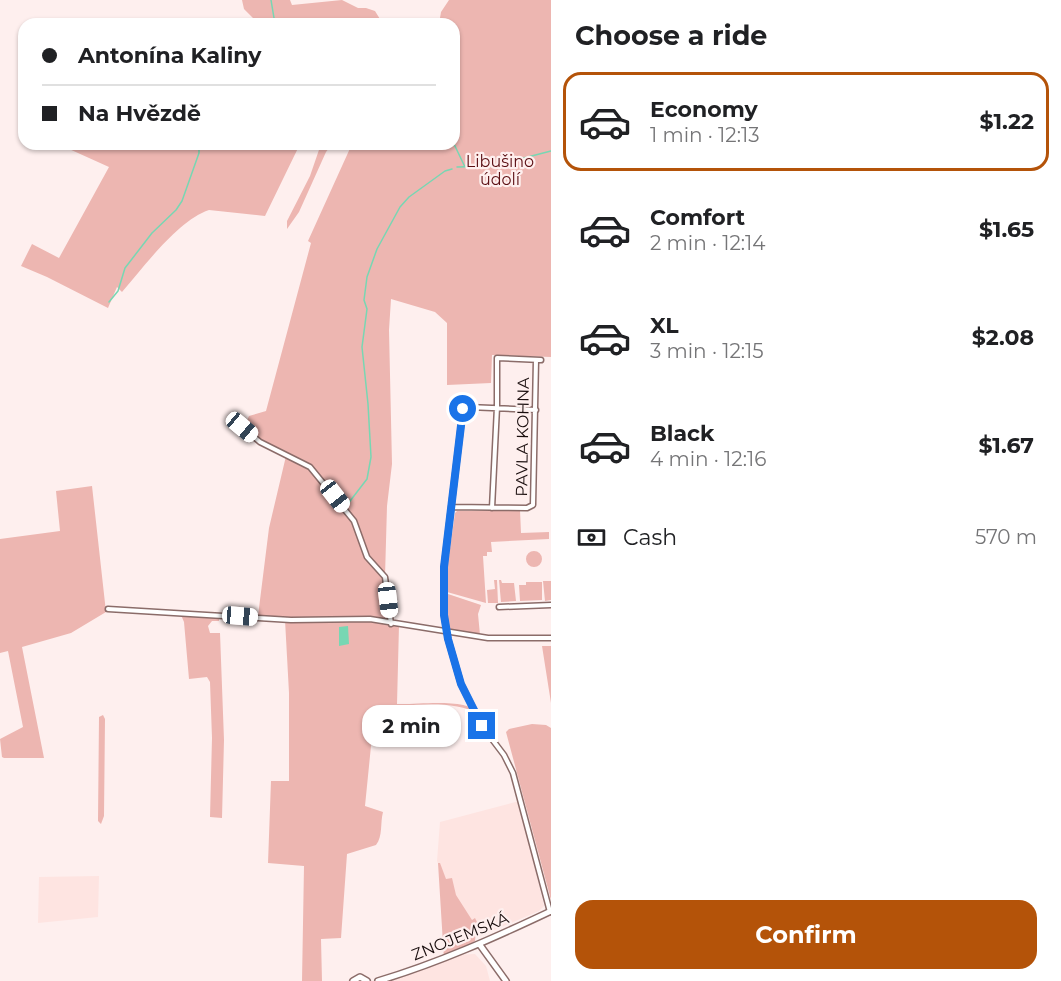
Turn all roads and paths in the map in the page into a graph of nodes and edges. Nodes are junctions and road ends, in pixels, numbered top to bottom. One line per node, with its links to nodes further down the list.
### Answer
1 (497, 408): 2 (street); 2 (street, PAVLA KOHNA); 4 (street); 5 (street)
2 (536, 410): 5 (street, PAVLA KOHNA)
3 (242, 427): 9 (street)
4 (452, 507): 5 (street, PAVLA KOHNA); 10 (street)
5 (492, 508)
6 (551, 605): 7 (street)
7 (499, 607)
8 (108, 609): 9 (street)
9 (391, 624): 10 (street)
10 (446, 632): 11 (street); 12 (street)
11 (551, 638)
12 (550, 911): 13 (main road, ZNOJEMSKÁ)
13 (480, 945): 16 (main road, ZNOJEMSKÁ); 17 (main road)
14 (353, 981): 15 (main road)
15 (367, 981)
16 (378, 981)
17 (506, 981)

